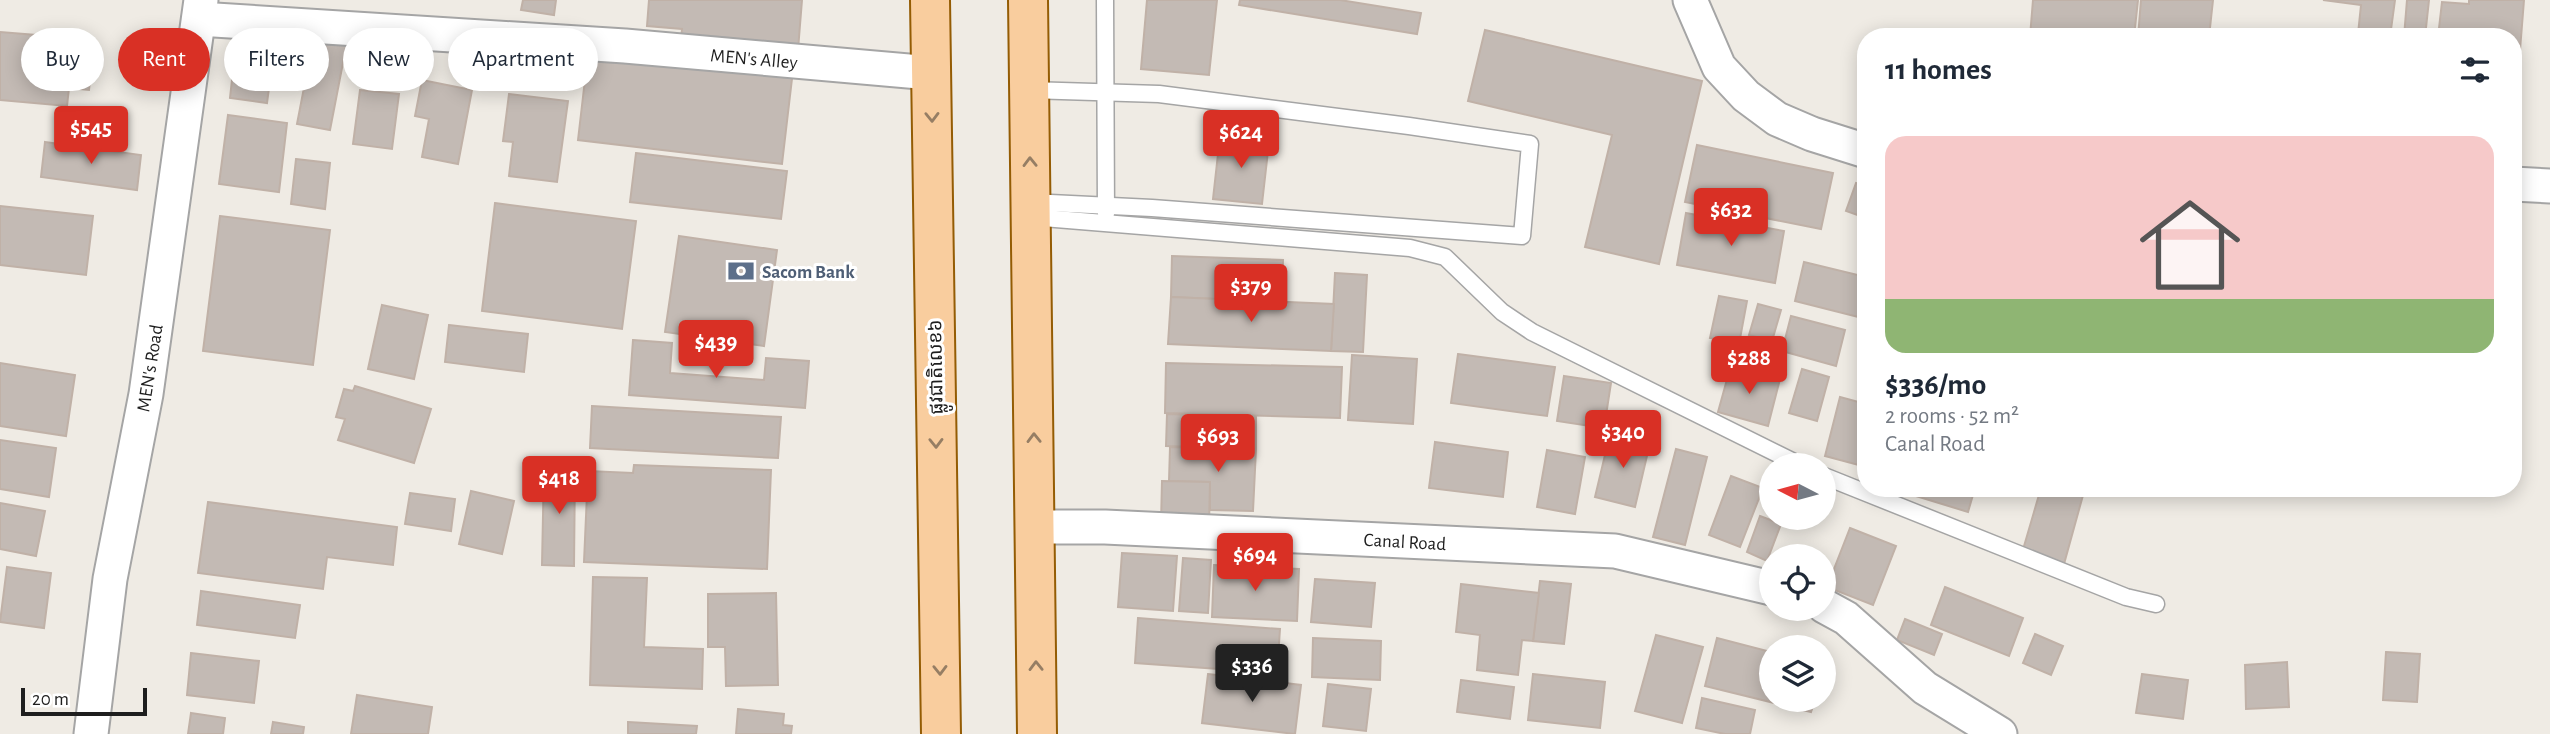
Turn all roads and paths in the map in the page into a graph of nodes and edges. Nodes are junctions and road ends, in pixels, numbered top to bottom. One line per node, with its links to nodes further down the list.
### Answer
1 (930, 0): 6 (main road, ផ្លូវជាតិលេខ៦)
2 (1028, 0): 7 (main road)
3 (1105, 0): 8 (lane)
4 (1690, 0): 9 (street)
5 (200, 10): 6 (street, MEN's Alley); 23 (street, MEN's Road)
6 (931, 73): 24 (main road, ផ្លូវជាតិលេខ៦, one-way to 24)
7 (1029, 90): 8 (lane); 13 (main road, one-way to 7)
8 (1106, 92): 12 (lane); 12 (lane)
9 (1857, 148)
10 (2550, 183): 11 (street)
11 (2522, 184)
12 (1106, 205): 13 (lane); 14 (lane)
13 (1030, 209): 14 (lane); 19 (main road, one-way to 13)
14 (1106, 223): 15 (lane)
15 (1776, 453)
16 (1836, 481): 17 (lane)
17 (1857, 489)
18 (1876, 497): 21 (lane)
19 (1035, 527): 20 (street, Canal Road); 25 (main road, one-way to 19)
20 (1759, 586)
21 (2156, 604)
22 (1836, 613): 26 (street)
23 (91, 734)
24 (941, 734)
25 (1037, 734)
26 (2000, 734)

